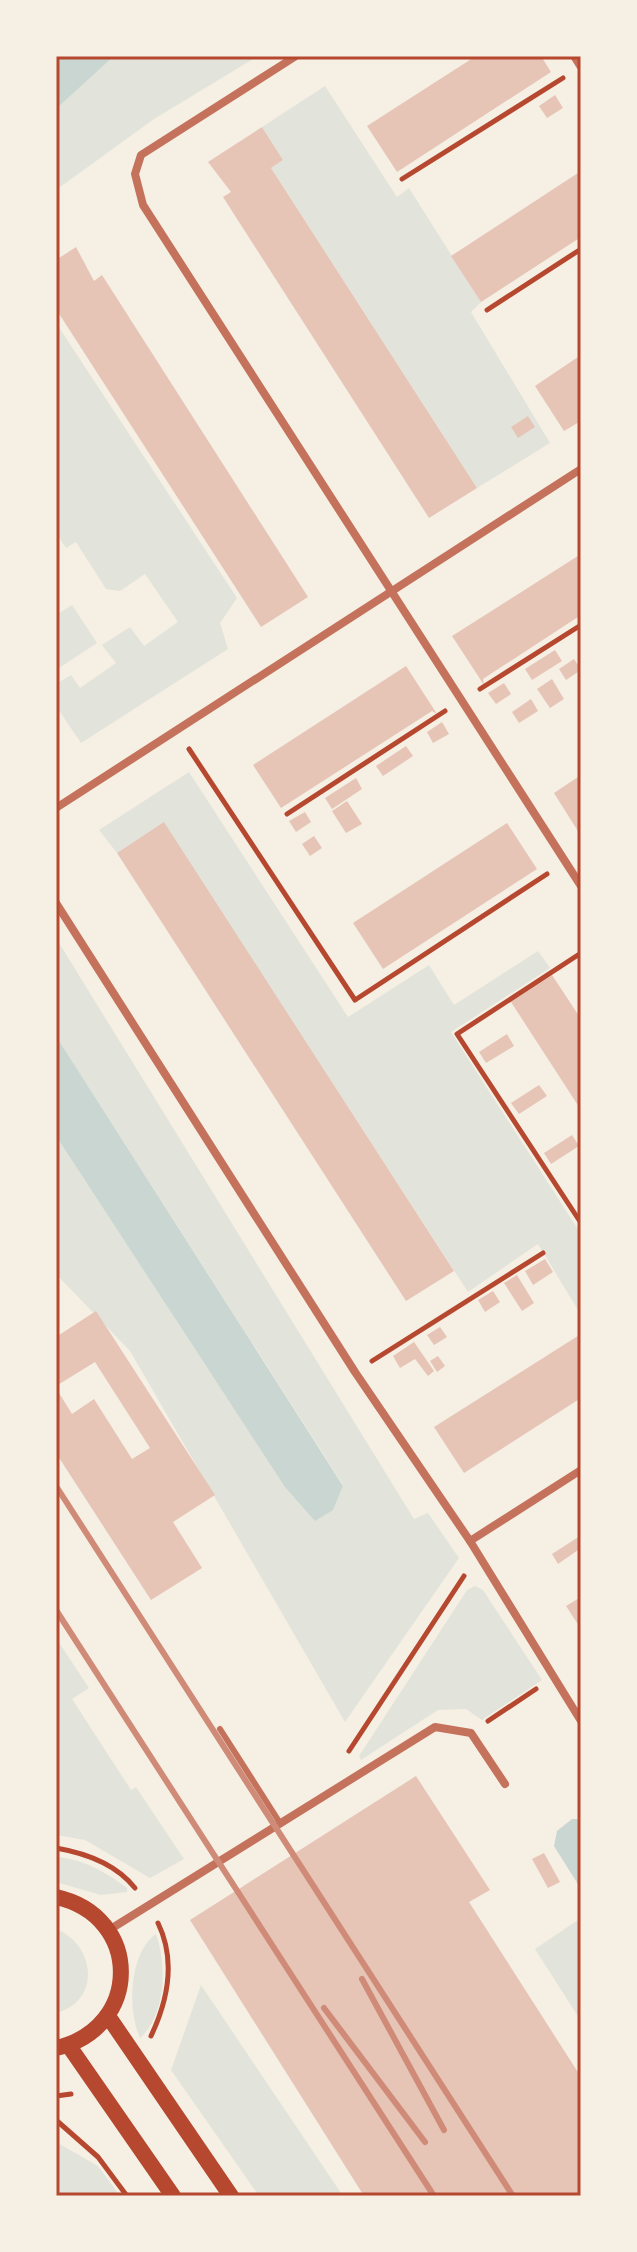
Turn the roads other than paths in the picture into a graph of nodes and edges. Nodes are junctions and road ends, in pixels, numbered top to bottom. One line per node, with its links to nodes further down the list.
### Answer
1 (296, 56): 5 (street)
2 (574, 56): 3 (street)
3 (581, 67)
4 (581, 469): 5 (street)
5 (392, 591): 6 (street); 7 (street)
6 (56, 808)
7 (581, 886)
8 (56, 903): 10 (street)
9 (581, 1470): 10 (street)
10 (470, 1541): 11 (street)
11 (581, 1721)
12 (220, 1729): 14 (lane)
13 (505, 1784): 14 (street)
14 (280, 1823): 16 (street)
15 (56, 1897): 16 (main road)
16 (109, 1930): 17 (main road)
17 (108, 2016): 18 (main road); 20 (main road)
18 (62, 2047): 19 (main road)
19 (173, 2196)
20 (231, 2196)

